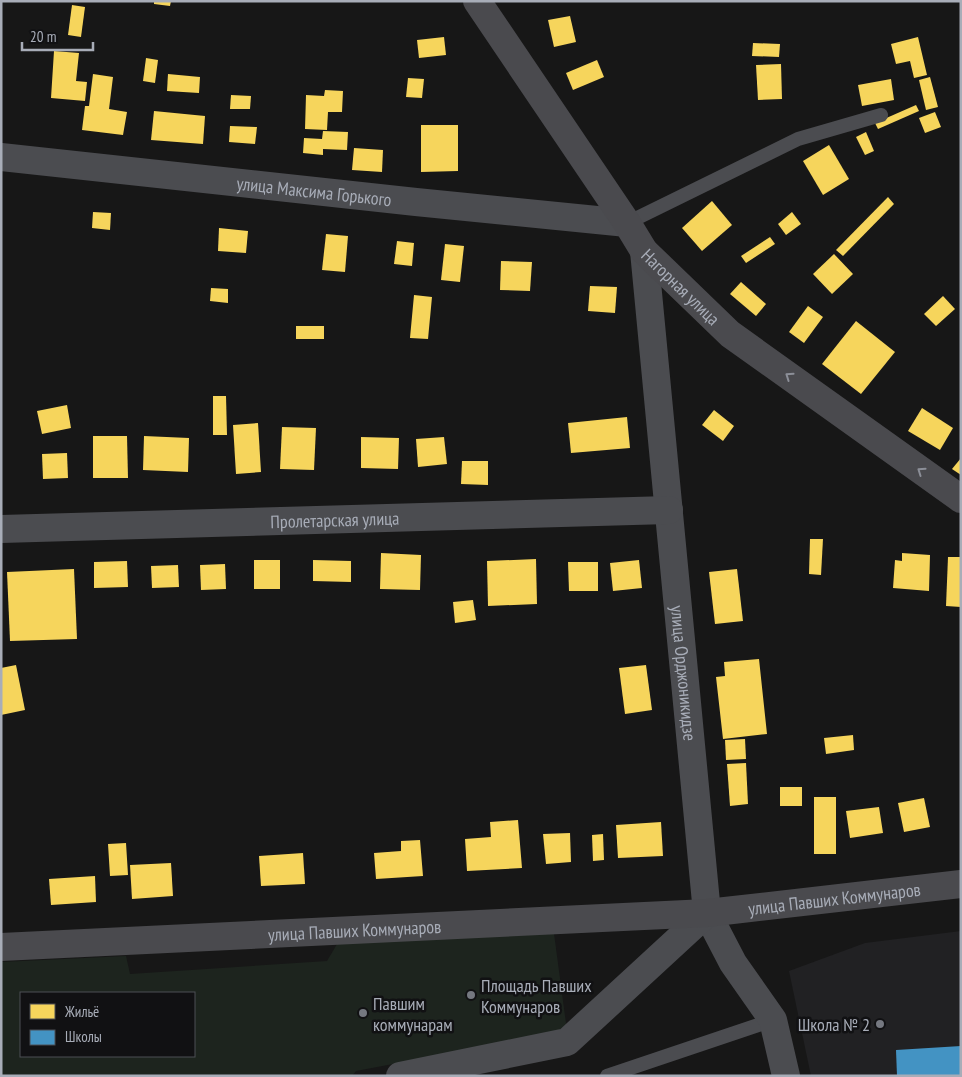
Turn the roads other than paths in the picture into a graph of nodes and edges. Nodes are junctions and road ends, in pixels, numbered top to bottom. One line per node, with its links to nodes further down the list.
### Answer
1 (477, 1): 4 (street, Нагорная улица)
2 (881, 115): 4 (lane)
3 (1, 157): 4 (street, улица Максима Горького)
4 (627, 223): 5 (street, Нагорная улица)
5 (644, 251): 6 (street, Нагорная улица, one-way to 5); 7 (street, улица Орджоникидзе)
6 (961, 499)
7 (669, 510): 8 (street, Пролетарская улица); 10 (street, улица Орджоникидзе)
8 (1, 529)
9 (961, 884): 10 (street, улица Павших Коммунаров)
10 (707, 913): 11 (street, улица Павших Коммунаров); 12 (street, улица Орджоникидзе); 13 (street)
11 (1, 947)
12 (773, 1020): 14 (lane); 15 (street, улица Орджоникидзе)
13 (400, 1076)
14 (607, 1076)
15 (786, 1076)

